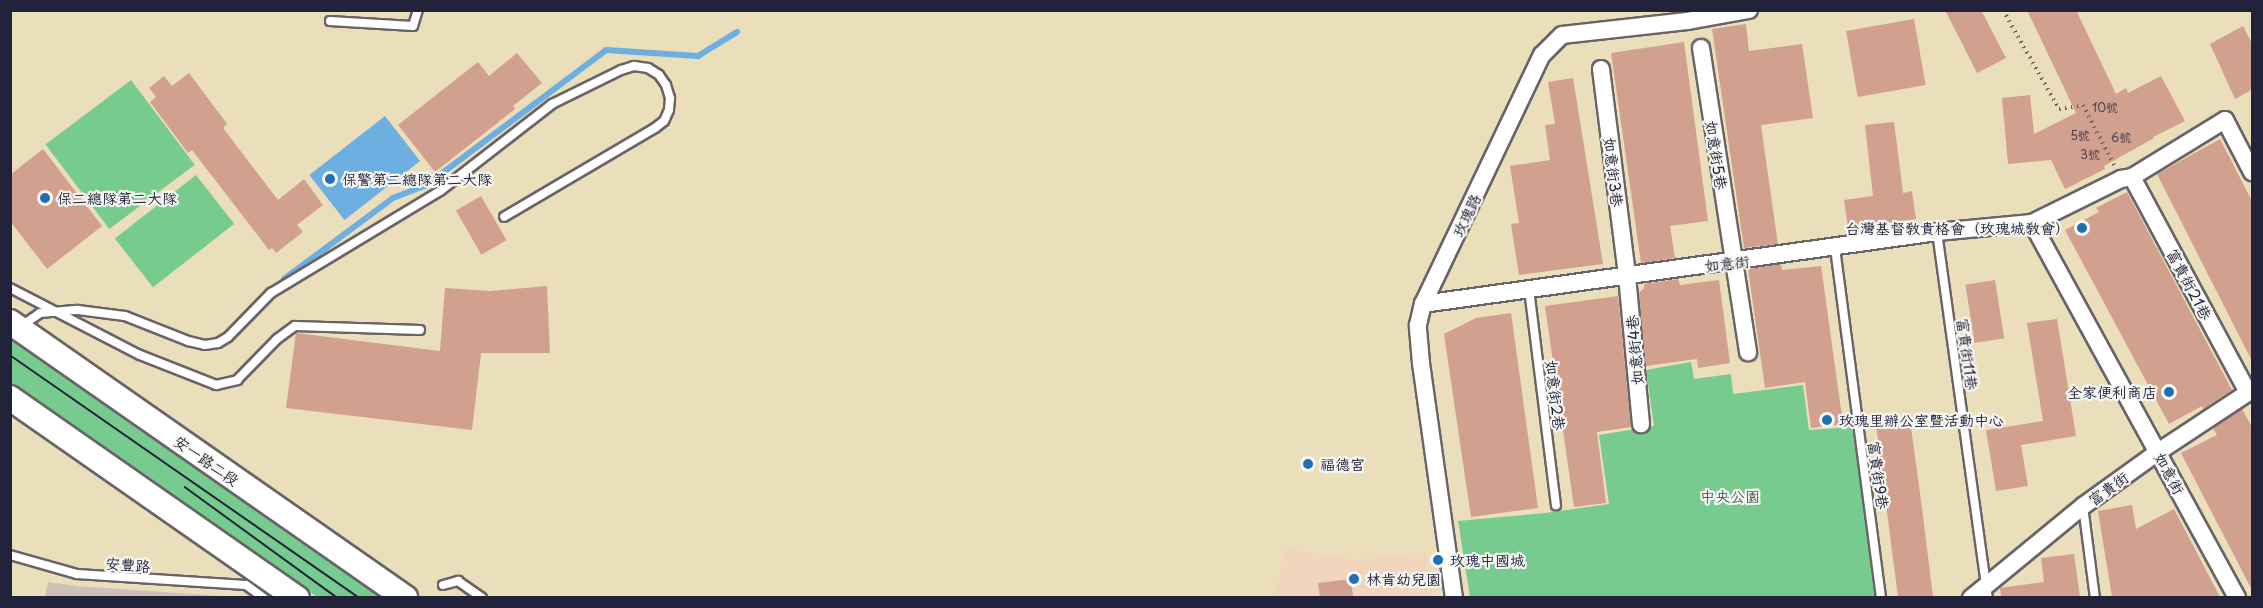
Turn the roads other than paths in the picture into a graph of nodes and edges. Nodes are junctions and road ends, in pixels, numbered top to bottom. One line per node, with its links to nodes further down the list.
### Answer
1 (418, 10): 3 (lane)
2 (1749, 10): 16 (street, 玫瑰路)
3 (330, 21)
4 (1701, 48): 12 (street, 如意街5巷)
5 (1601, 69): 13 (street, 如意街3巷)
6 (2253, 172): 7 (street, 如意街)
7 (2132, 177): 9 (street, 如意街); 21 (street, 富貴街21巷)
8 (504, 217): 17 (lane)
9 (2032, 224): 10 (street, 如意街); 24 (street, 如意街)
10 (1938, 232): 11 (street, 如意街); 29 (lane, 富貴街11巷)
11 (1835, 248): 12 (street, 如意街); 35 (lane, 富貴街9巷)
12 (1734, 262): 13 (street, 如意街); 20 (street, 如意街5巷)
13 (1627, 276): 15 (street, 如意街); 23 (street, 如意街4巷)
14 (10, 288): 17 (lane)
15 (1529, 289): 16 (street, 如意街); 25 (lane, 如意街2巷)
16 (1423, 304): 34 (street, 玫瑰路)
17 (52, 311): 18 (lane); 19 (lane)
18 (15, 325): 32 (street, 安一路二段)
19 (420, 330)
20 (1748, 352)
21 (2250, 391): 24 (street, 富貴街)
22 (10, 398): 31 (street)
23 (1641, 424)
24 (2158, 452): 26 (street, 富貴街); 38 (street, 如意街)
25 (1556, 505)
26 (2083, 506): 29 (street, 富貴街); 37 (lane)
27 (10, 555): 30 (lane, 安豐路)
28 (443, 585): 33 (lane)
29 (1987, 592): 36 (street, 富貴街)
30 (264, 597)
31 (297, 597)
32 (405, 597)
33 (482, 597)
34 (1454, 597)
35 (1881, 597)
36 (1971, 597)
37 (2095, 597)
38 (2237, 597)

